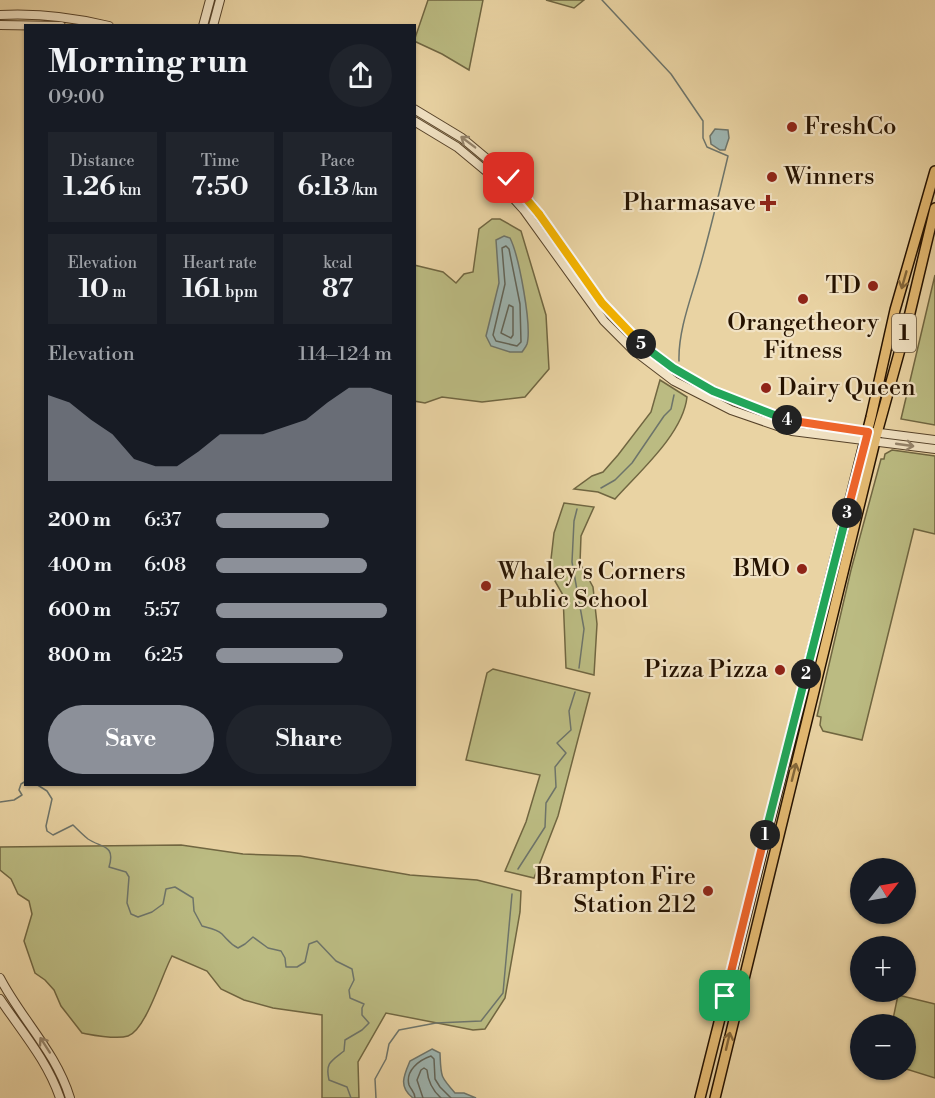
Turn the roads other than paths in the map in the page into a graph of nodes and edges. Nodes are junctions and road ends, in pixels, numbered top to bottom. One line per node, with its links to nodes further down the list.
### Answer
1 (210, 0): 5 (street)
2 (220, 0): 6 (street)
3 (0, 15): 4 (street)
4 (102, 24)
5 (204, 24)
6 (214, 24)
7 (0, 25): 8 (street)
8 (24, 25)
9 (416, 110): 13 (street, one-way to 9)
10 (416, 122): 13 (street)
11 (935, 171): 13 (main road, 1, one-way to 13)
12 (935, 208): 13 (main road, 1)
13 (871, 436): 14 (street); 15 (street, one-way to 15); 20 (main road, 1); 21 (main road, 1, one-way to 13)
14 (935, 440)
15 (935, 449)
16 (0, 978): 19 (street, one-way to 16)
17 (0, 999): 18 (street)
18 (60, 1098)
19 (70, 1098)
20 (700, 1098)
21 (715, 1098)

